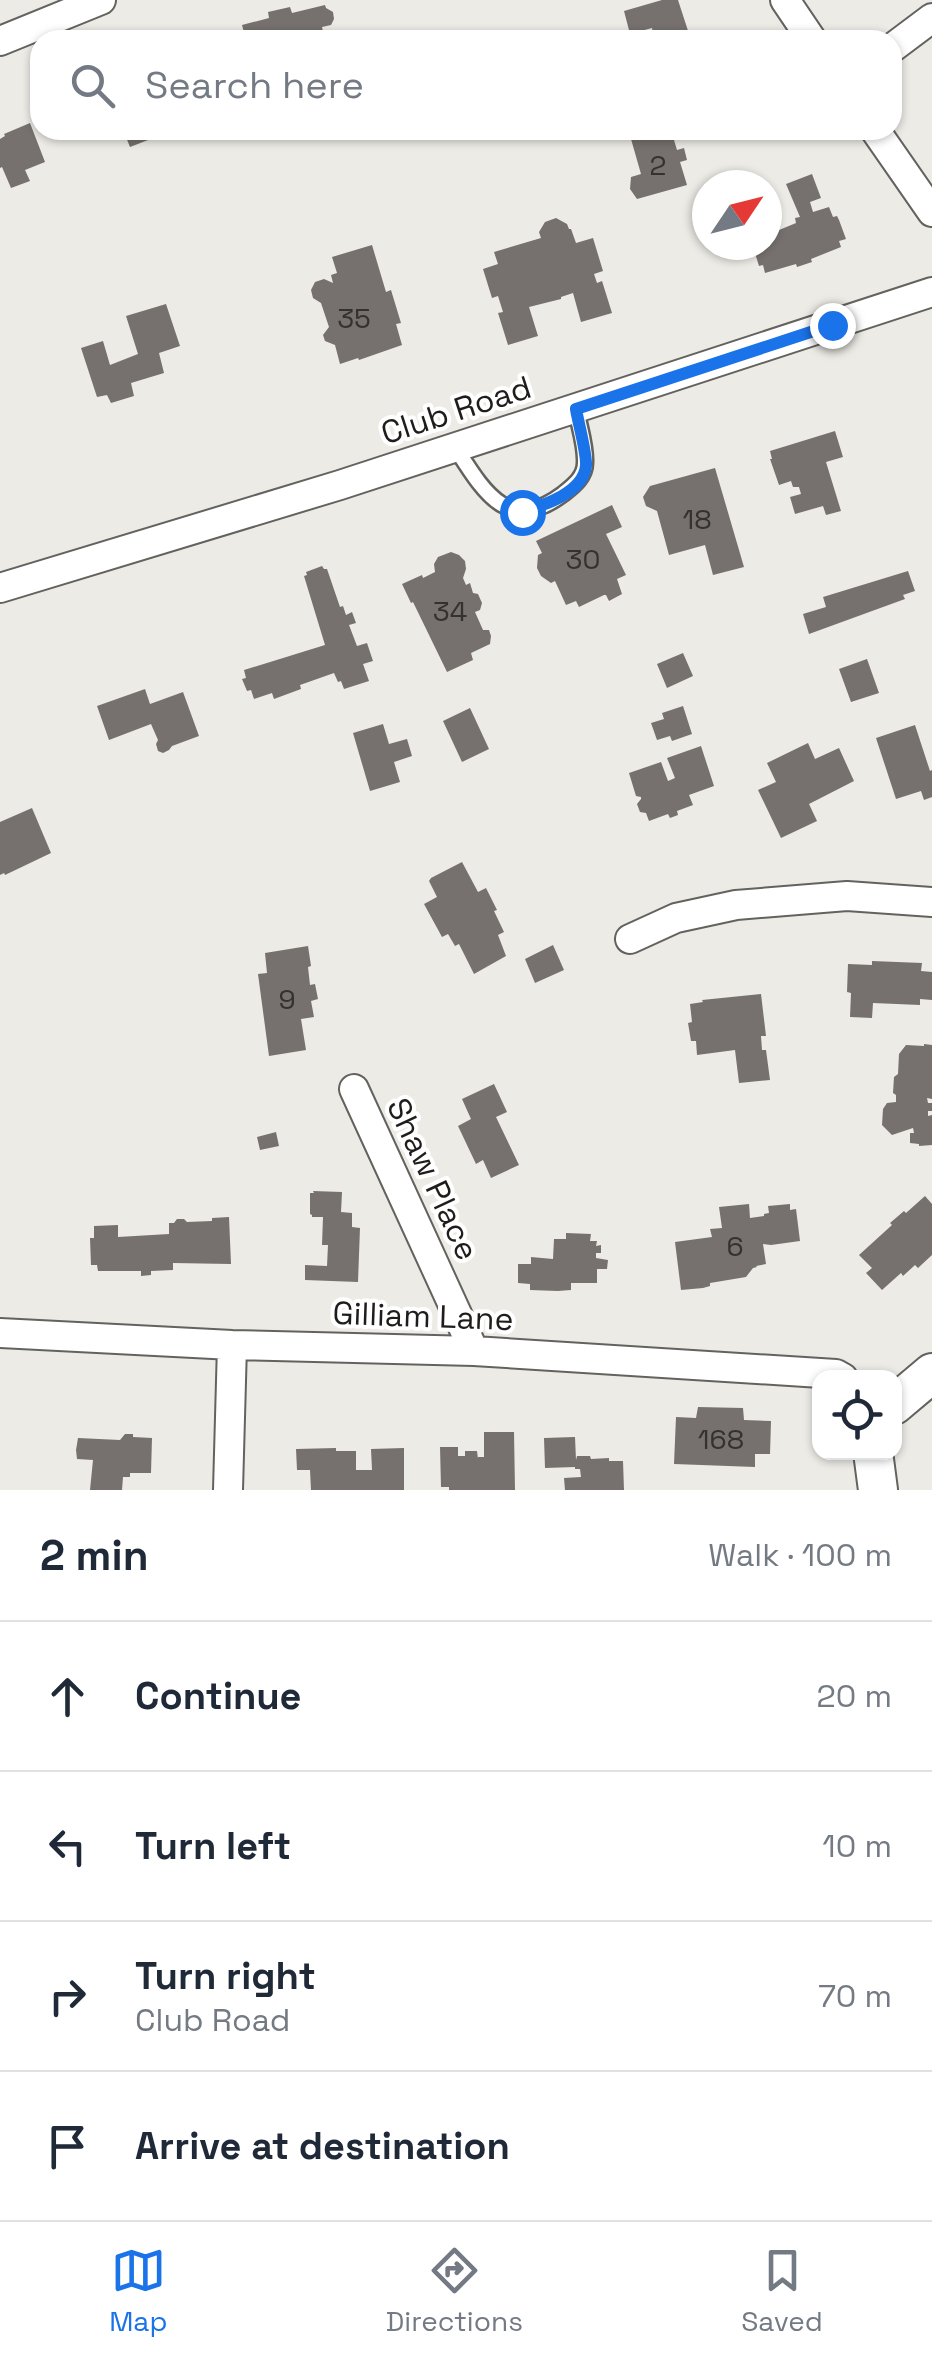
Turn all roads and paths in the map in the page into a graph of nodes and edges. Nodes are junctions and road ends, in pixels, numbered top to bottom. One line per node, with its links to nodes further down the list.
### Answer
1 (102, 0): 6 (street)
2 (785, 0): 4 (street)
3 (932, 18): 5 (street)
4 (805, 30)
5 (902, 40)
6 (0, 41)
7 (882, 140): 8 (street)
8 (932, 212)
9 (932, 292): 10 (street, Club Road)
10 (576, 409): 11 (street, Club Road); 11 (lane)
11 (454, 446): 12 (street, Club Road)
12 (0, 588)
13 (932, 902): 14 (street)
14 (630, 939)
15 (354, 1089): 18 (street, Shaw Place)
16 (0, 1333): 17 (street, Gilliam Lane)
17 (232, 1345): 18 (street, Gilliam Lane); 23 (street)
18 (474, 1352): 19 (street, Gilliam Lane)
19 (812, 1373)
20 (932, 1373): 21 (street)
21 (902, 1397)
22 (874, 1460): 24 (street)
23 (228, 1490)
24 (878, 1490)

